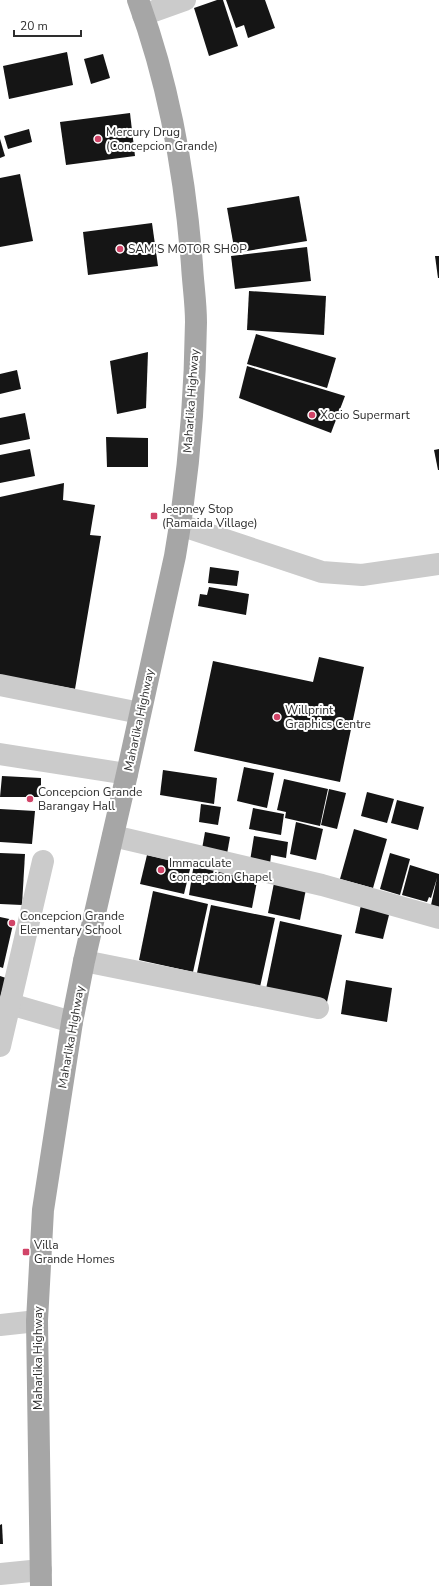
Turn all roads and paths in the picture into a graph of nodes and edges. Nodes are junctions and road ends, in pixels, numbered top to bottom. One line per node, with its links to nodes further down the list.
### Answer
1 (185, 0): 2 (street)
2 (140, 8): 3 (main road, Maharlika Highway)
3 (180, 525): 4 (street); 6 (main road, Maharlika Highway)
4 (439, 564)
5 (0, 685): 6 (street)
6 (140, 713): 8 (main road, Maharlika Highway)
7 (0, 754): 8 (street)
8 (127, 774): 9 (main road, Maharlika Highway)
9 (113, 836): 11 (street); 12 (main road, Maharlika Highway)
10 (43, 861): 13 (street)
11 (439, 918)
12 (84, 962): 14 (street); 15 (main road, Maharlika Highway)
13 (10, 1004): 15 (street); 16 (street)
14 (318, 1008)
15 (72, 1022): 17 (main road, Maharlika Highway)
16 (0, 1046)
17 (37, 1321): 18 (street); 20 (main road, Maharlika Highway)
18 (0, 1325)
19 (0, 1574): 20 (street)
20 (42, 1578)

